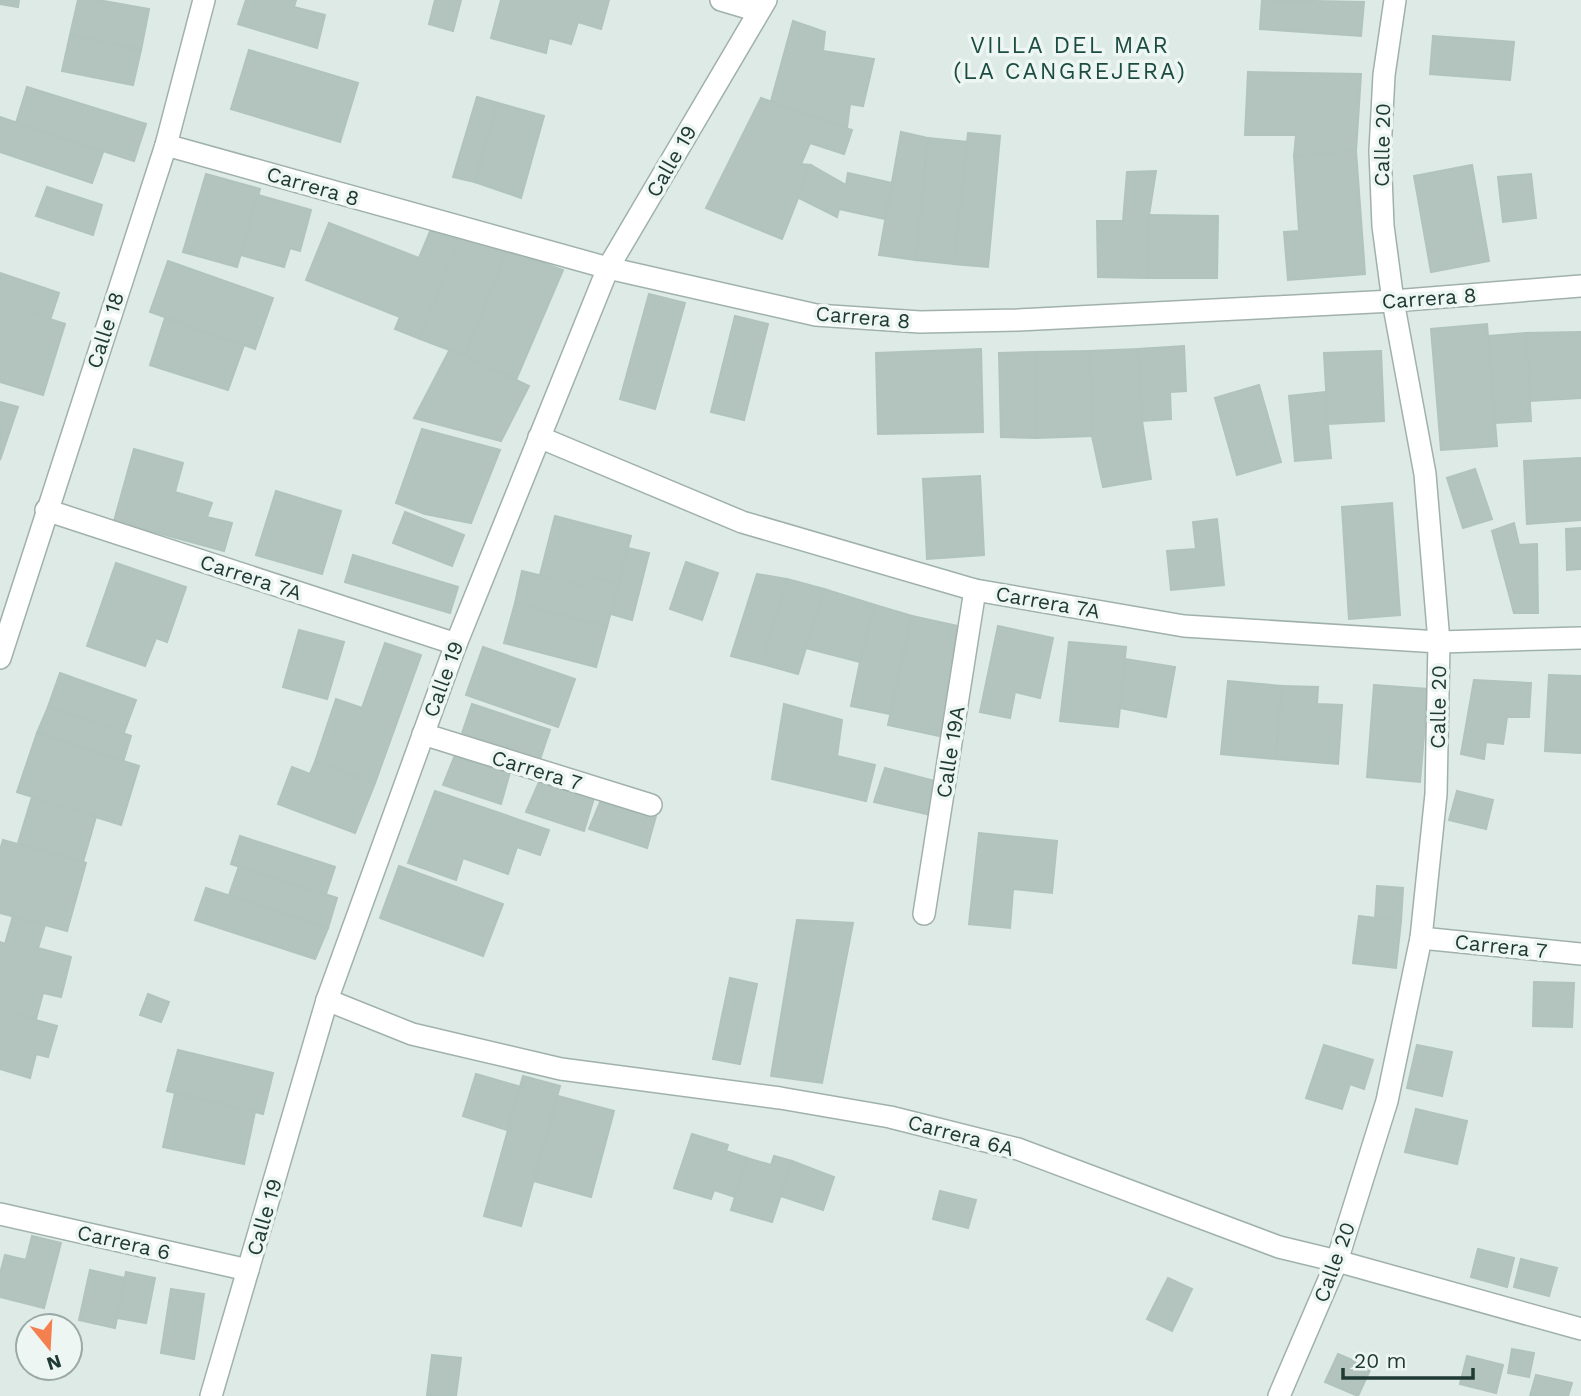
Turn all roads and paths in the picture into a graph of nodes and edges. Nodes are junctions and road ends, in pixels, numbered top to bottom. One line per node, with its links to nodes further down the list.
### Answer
1 (204, 0): 5 (street, Calle 18)
2 (722, 0): 4 (street)
3 (1395, 0): 8 (street, Calle 20)
4 (762, 5): 6 (street, Calle 19)
5 (166, 145): 6 (street, Carrera 8); 10 (street, Calle 18)
6 (608, 268): 8 (street, Carrera 8); 9 (street, Calle 19)
7 (1581, 286): 8 (street, Carrera 8)
8 (1393, 301): 13 (street, Calle 20)
9 (539, 438): 11 (street, Carrera 7A); 14 (street, Calle 19)
10 (46, 510): 14 (street, Carrera 7A); 15 (street, Calle 18)
11 (975, 590): 13 (street, Carrera 7A); 18 (street, Calle 19A)
12 (1581, 638): 13 (street, Carrera 7A)
13 (1439, 642): 19 (street, Calle 20)
14 (456, 644): 16 (street, Calle 19)
15 (0, 658)
16 (423, 734): 17 (street, Carrera 7); 21 (street, Calle 19)
17 (651, 805)
18 (924, 914)
19 (1420, 938): 20 (street, Carrera 7); 23 (street, Calle 20)
20 (1581, 954)
21 (327, 1000): 23 (street, Carrera 6A); 24 (street, Calle 19)
22 (0, 1214): 24 (street, Carrera 6)
23 (1337, 1261): 25 (street, Carrera 6A); 27 (street, Calle 20)
24 (248, 1270): 26 (street, Calle 19)
25 (1581, 1329)
26 (211, 1396)
27 (1279, 1396)

